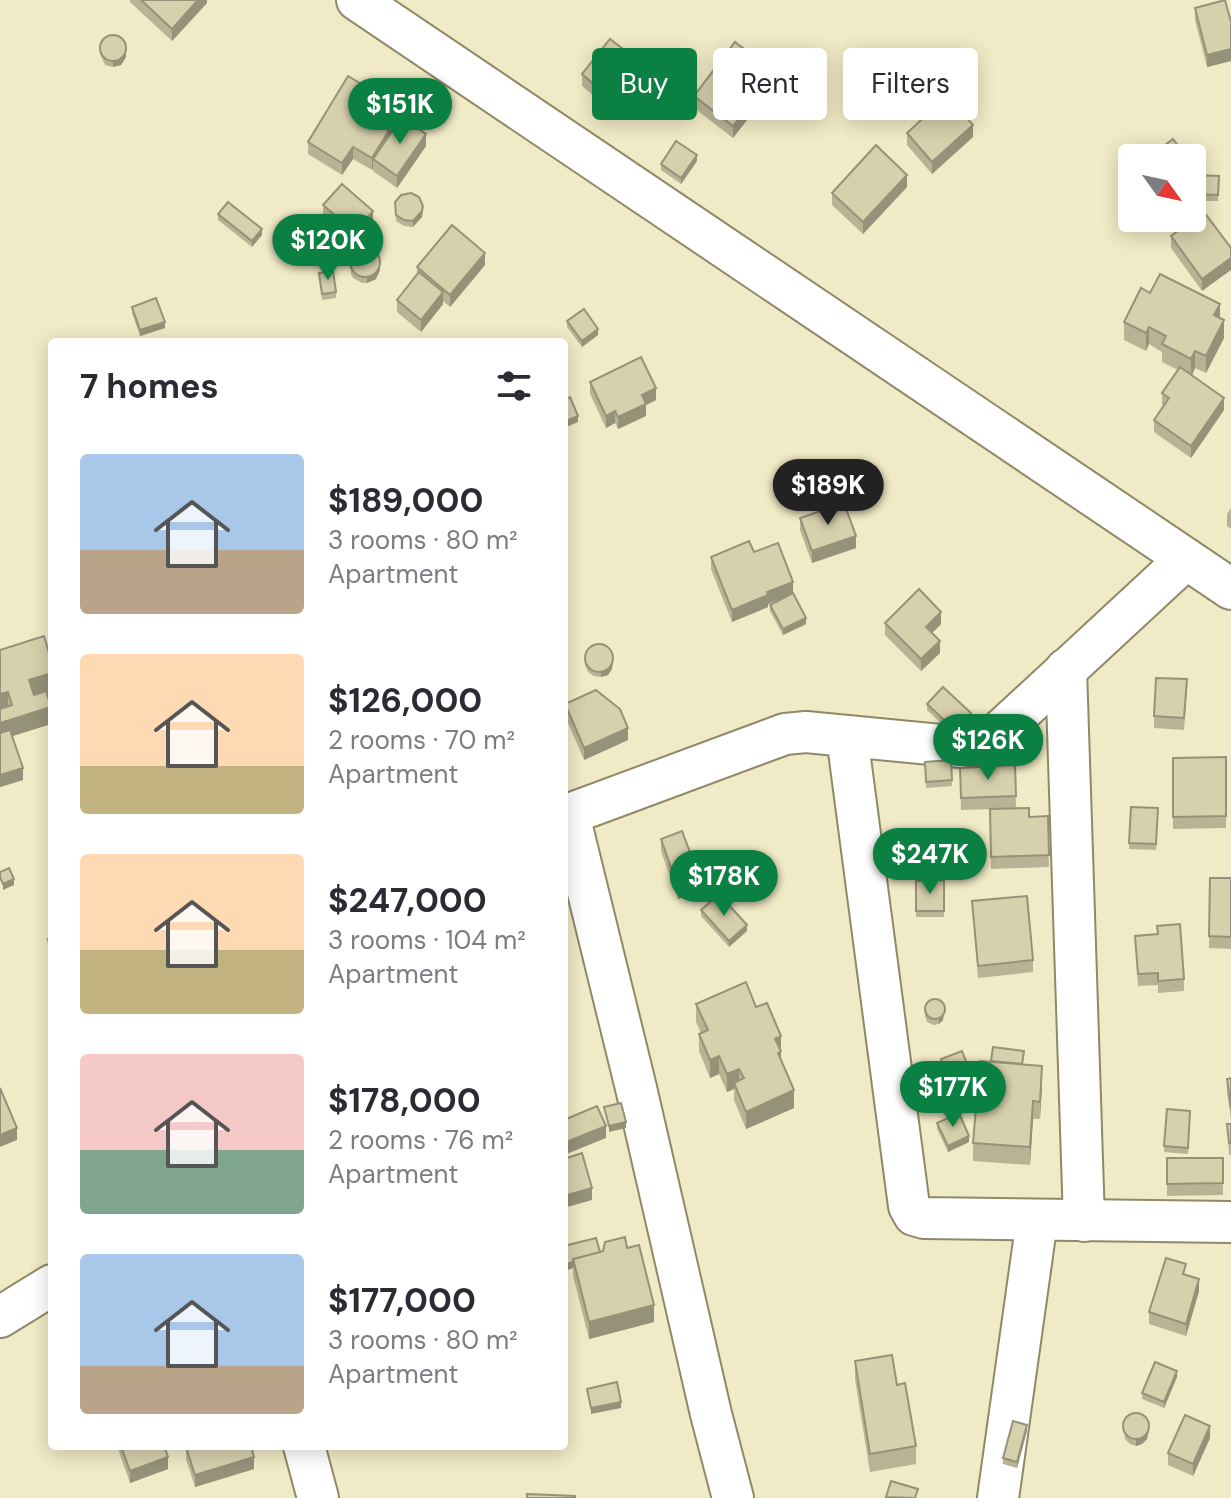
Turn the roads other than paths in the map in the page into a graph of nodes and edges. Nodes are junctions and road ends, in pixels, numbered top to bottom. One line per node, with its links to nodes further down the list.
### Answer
1 (357, 0): 2 (street)
2 (1186, 559): 3 (street); 4 (street)
3 (1231, 589)
4 (1066, 669): 5 (street); 9 (street)
5 (847, 736): 6 (street); 8 (street)
6 (568, 815)
7 (568, 824): 15 (street)
8 (1037, 1220): 9 (street); 16 (street)
9 (1084, 1221): 10 (street)
10 (1231, 1222)
11 (48, 1287): 12 (street)
12 (0, 1317)
13 (305, 1450): 14 (street)
14 (318, 1498)
15 (733, 1498)
16 (998, 1498)

